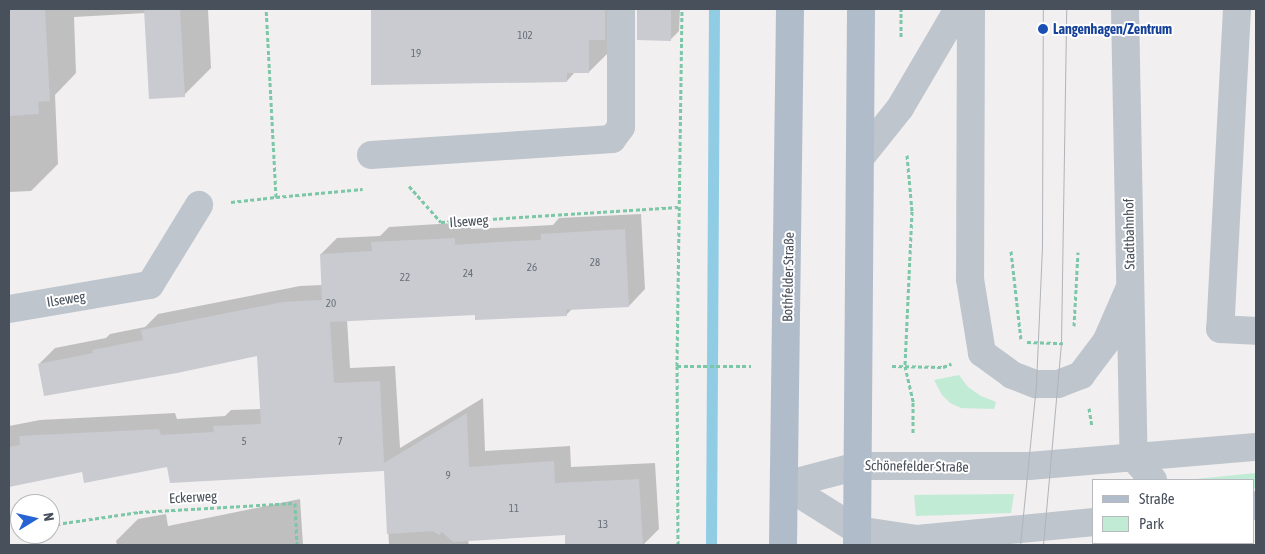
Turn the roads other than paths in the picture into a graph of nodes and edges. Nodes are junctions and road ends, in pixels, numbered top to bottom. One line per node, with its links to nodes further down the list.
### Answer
1 (621, 9): 8 (street)
2 (790, 9): 18 (main road, Bothfelder Straße)
3 (861, 9): 9 (main road)
4 (958, 9): 9 (street)
5 (972, 9): 11 (street)
6 (1125, 9): 11 (street, Stadtbahnhof)
7 (1237, 9): 13 (street)
8 (371, 154)
9 (860, 158): 16 (main road)
10 (199, 205): 12 (street, Ilseweg)
11 (1130, 287): 15 (street, Stadtbahnhof)
12 (9, 309)
13 (1256, 331)
14 (1256, 447): 15 (street, Schönefelder Straße)
15 (1134, 458): 16 (street, Schönefelder Straße); 17 (street)
16 (858, 466): 18 (street, Schönefelder Straße); 20 (main road)
17 (1153, 479)
18 (785, 485): 20 (street); 21 (main road, Bothfelder Straße)
19 (1092, 522): 20 (street)
20 (857, 538)
21 (783, 545)

